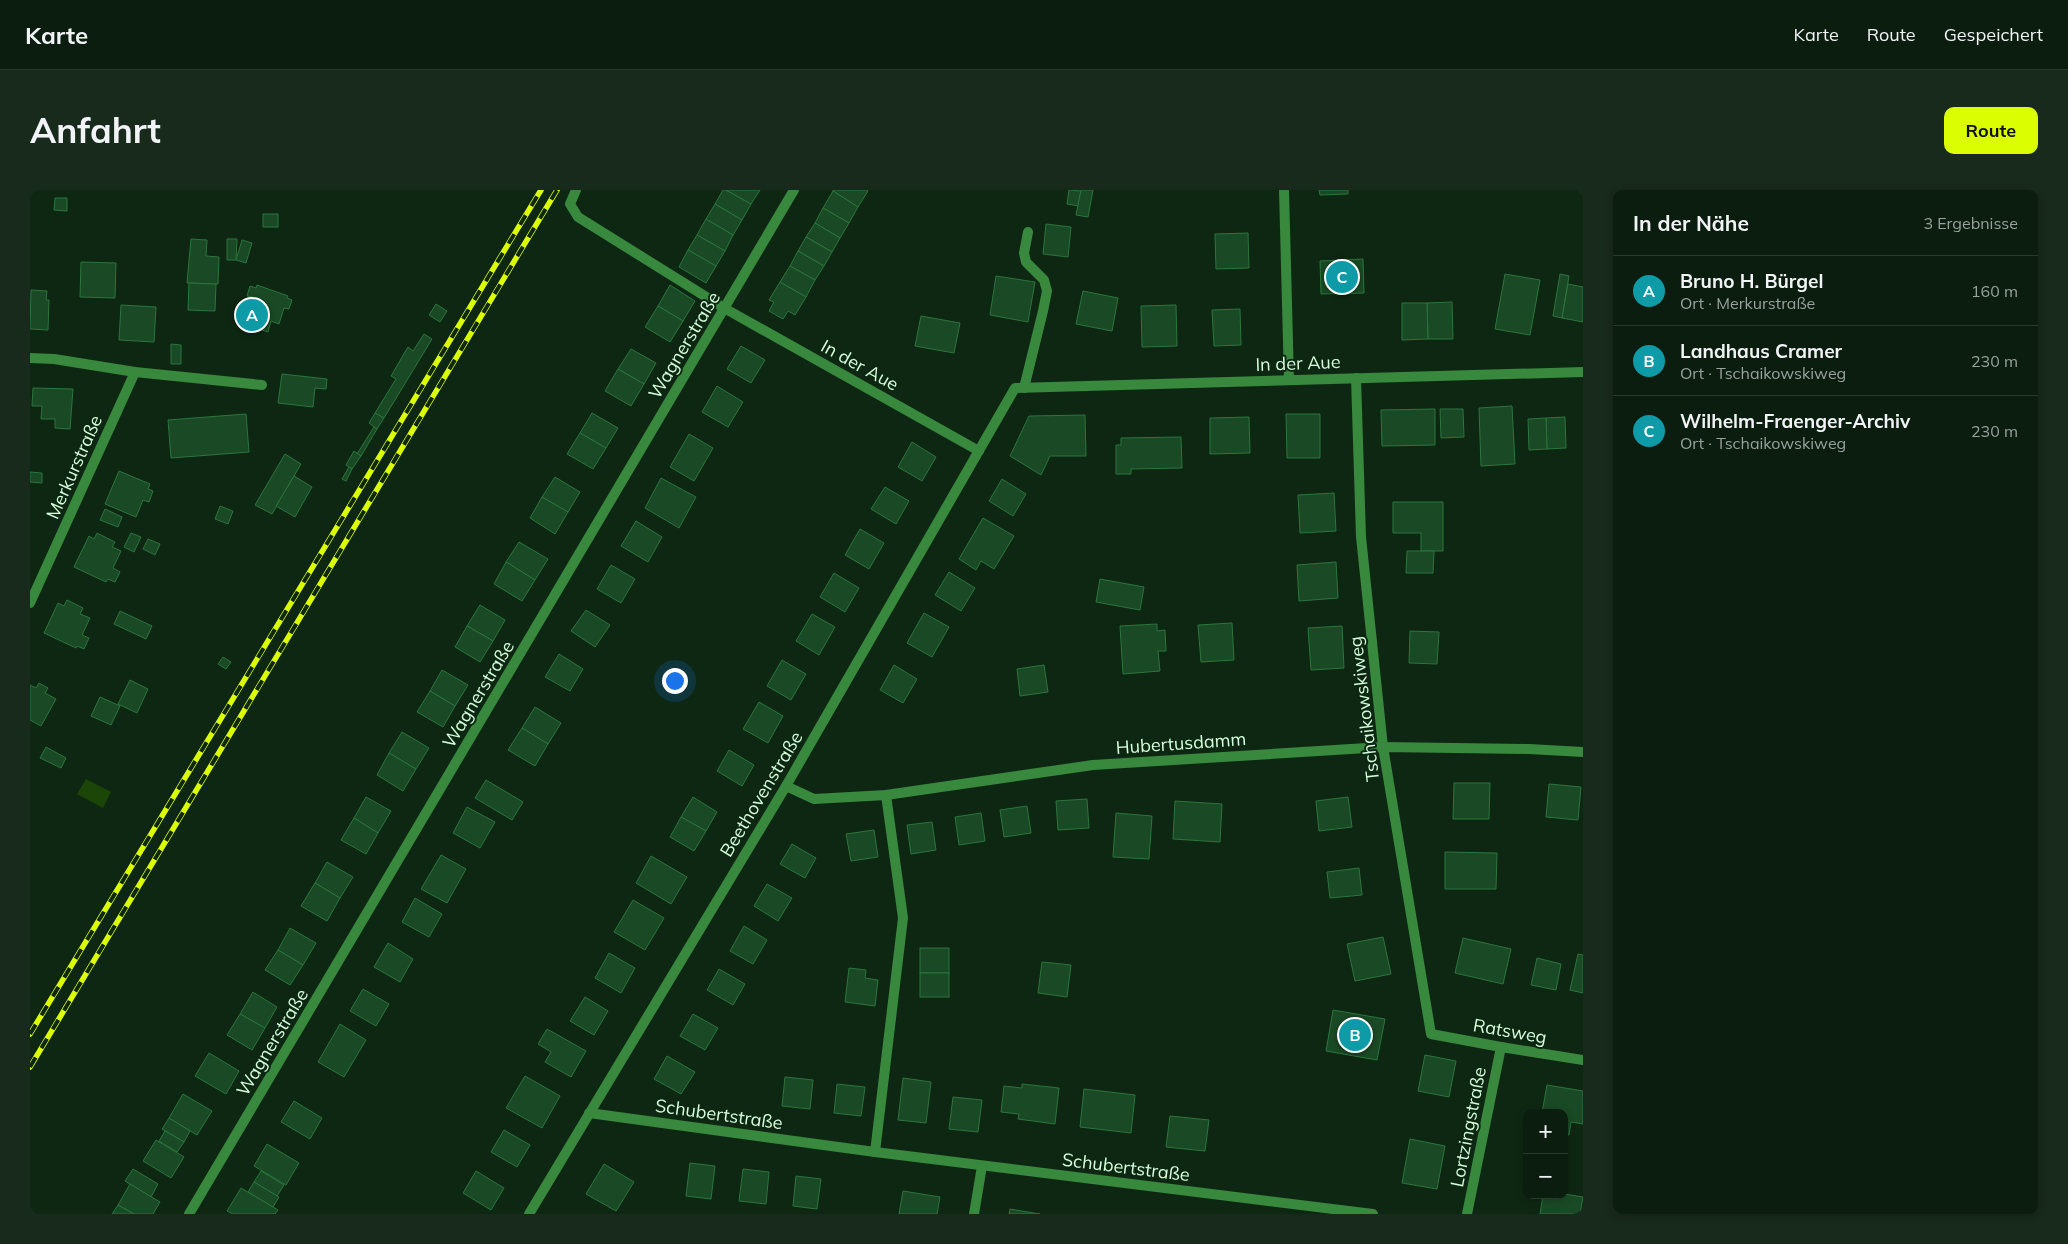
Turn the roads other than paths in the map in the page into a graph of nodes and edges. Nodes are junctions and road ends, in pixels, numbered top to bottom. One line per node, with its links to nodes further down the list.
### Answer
1 (576, 190): 5 (street, In der Aue)
2 (794, 190): 5 (street, Wagnerstraße)
3 (1284, 190): 10 (street)
4 (1028, 232): 12 (street, Beethovenstraße)
5 (724, 308): 13 (street, In der Aue); 25 (street, Wagnerstraße)
6 (30, 358): 7 (street)
7 (135, 372): 11 (street); 14 (street, Merkurstraße)
8 (1583, 372): 9 (street, In der Aue)
9 (1356, 378): 10 (street, In der Aue); 15 (street, Tschaikowskiweg)
10 (1289, 380): 12 (street, In der Aue)
11 (262, 385)
12 (1019, 388): 13 (street, Beethovenstraße)
13 (979, 451): 17 (street, Beethovenstraße)
14 (30, 603)
15 (1382, 747): 16 (street, Hubertusdamm); 18 (street, Hubertusdamm); 19 (street, Tschaikowskiweg)
16 (1583, 752)
17 (786, 786): 18 (street, Hubertusdamm); 22 (street, Beethovenstraße)
18 (886, 796): 23 (street)
19 (1431, 1034): 20 (street, Ratsweg)
20 (1501, 1047): 21 (street, Ratsweg); 29 (street, Lortzingstraße)
21 (1583, 1060)
22 (589, 1113): 23 (street, Schubertstraße); 26 (street, Beethovenstraße)
23 (875, 1152): 24 (street, Schubertstraße)
24 (982, 1166): 27 (street); 28 (street, Schubertstraße)
25 (189, 1214)
26 (529, 1214)
27 (974, 1214)
28 (1373, 1214)
29 (1467, 1214)

